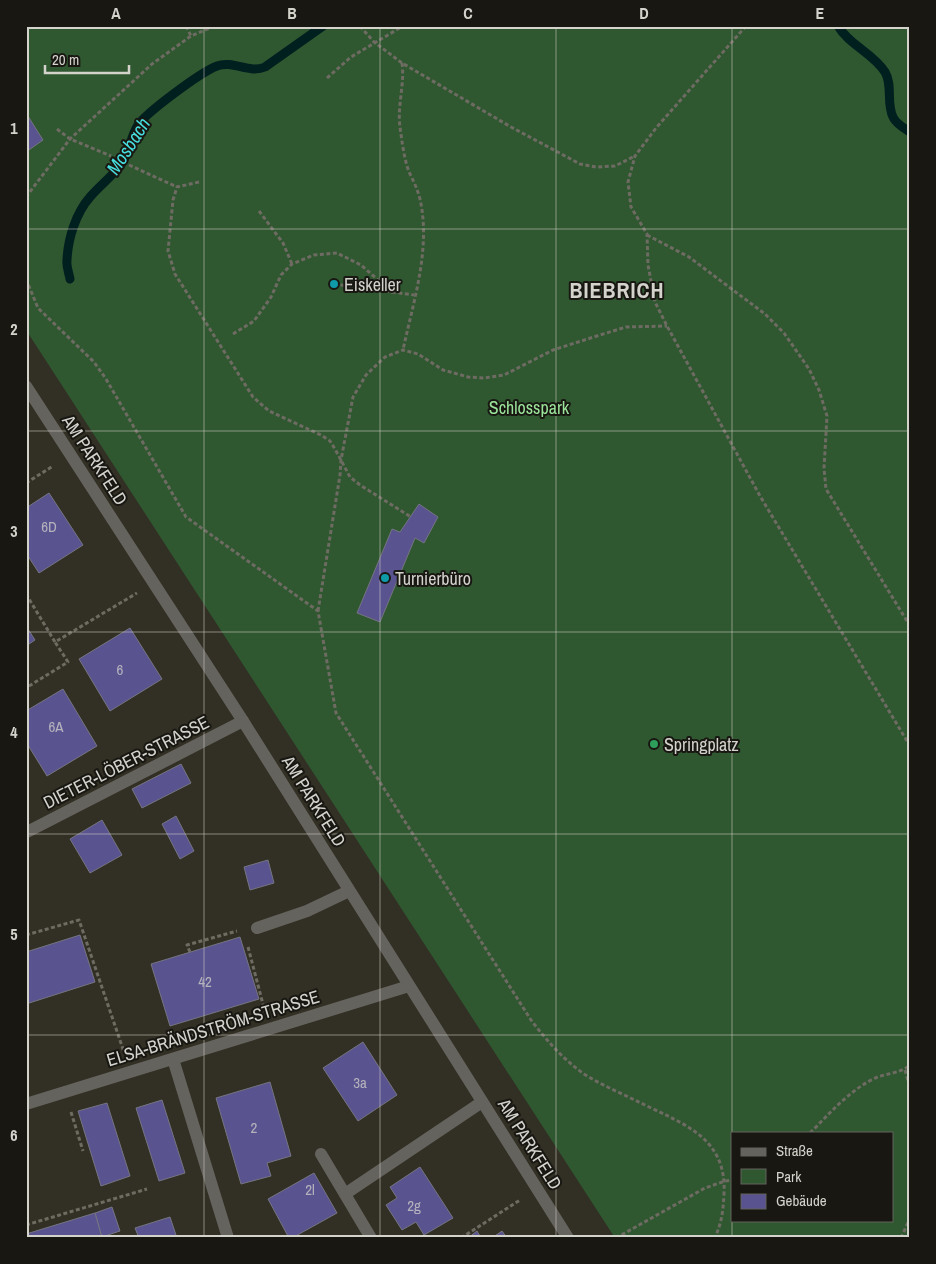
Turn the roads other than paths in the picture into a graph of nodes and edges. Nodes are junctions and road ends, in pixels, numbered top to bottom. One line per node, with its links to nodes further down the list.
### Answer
1 (26, 386): 2 (street, AM PARKFELD)
2 (243, 721): 3 (street, DIETER-LÖBER-STRASSE); 4 (street, AM PARKFELD)
3 (26, 830)
4 (349, 891): 5 (street); 6 (street, AM PARKFELD)
5 (257, 928)
6 (409, 986): 7 (street, ELSA-BRÄNDSTRÖM-STRASSE); 8 (street, AM PARKFELD)
7 (173, 1059): 9 (street, ELSA-BRÄNDSTRÖM-STRASSE); 12 (street)
8 (482, 1102): 11 (street); 14 (street, AM PARKFELD)
9 (26, 1104)
10 (320, 1154): 11 (street)
11 (345, 1194): 13 (street)
12 (228, 1238)
13 (371, 1238)
14 (568, 1238)

